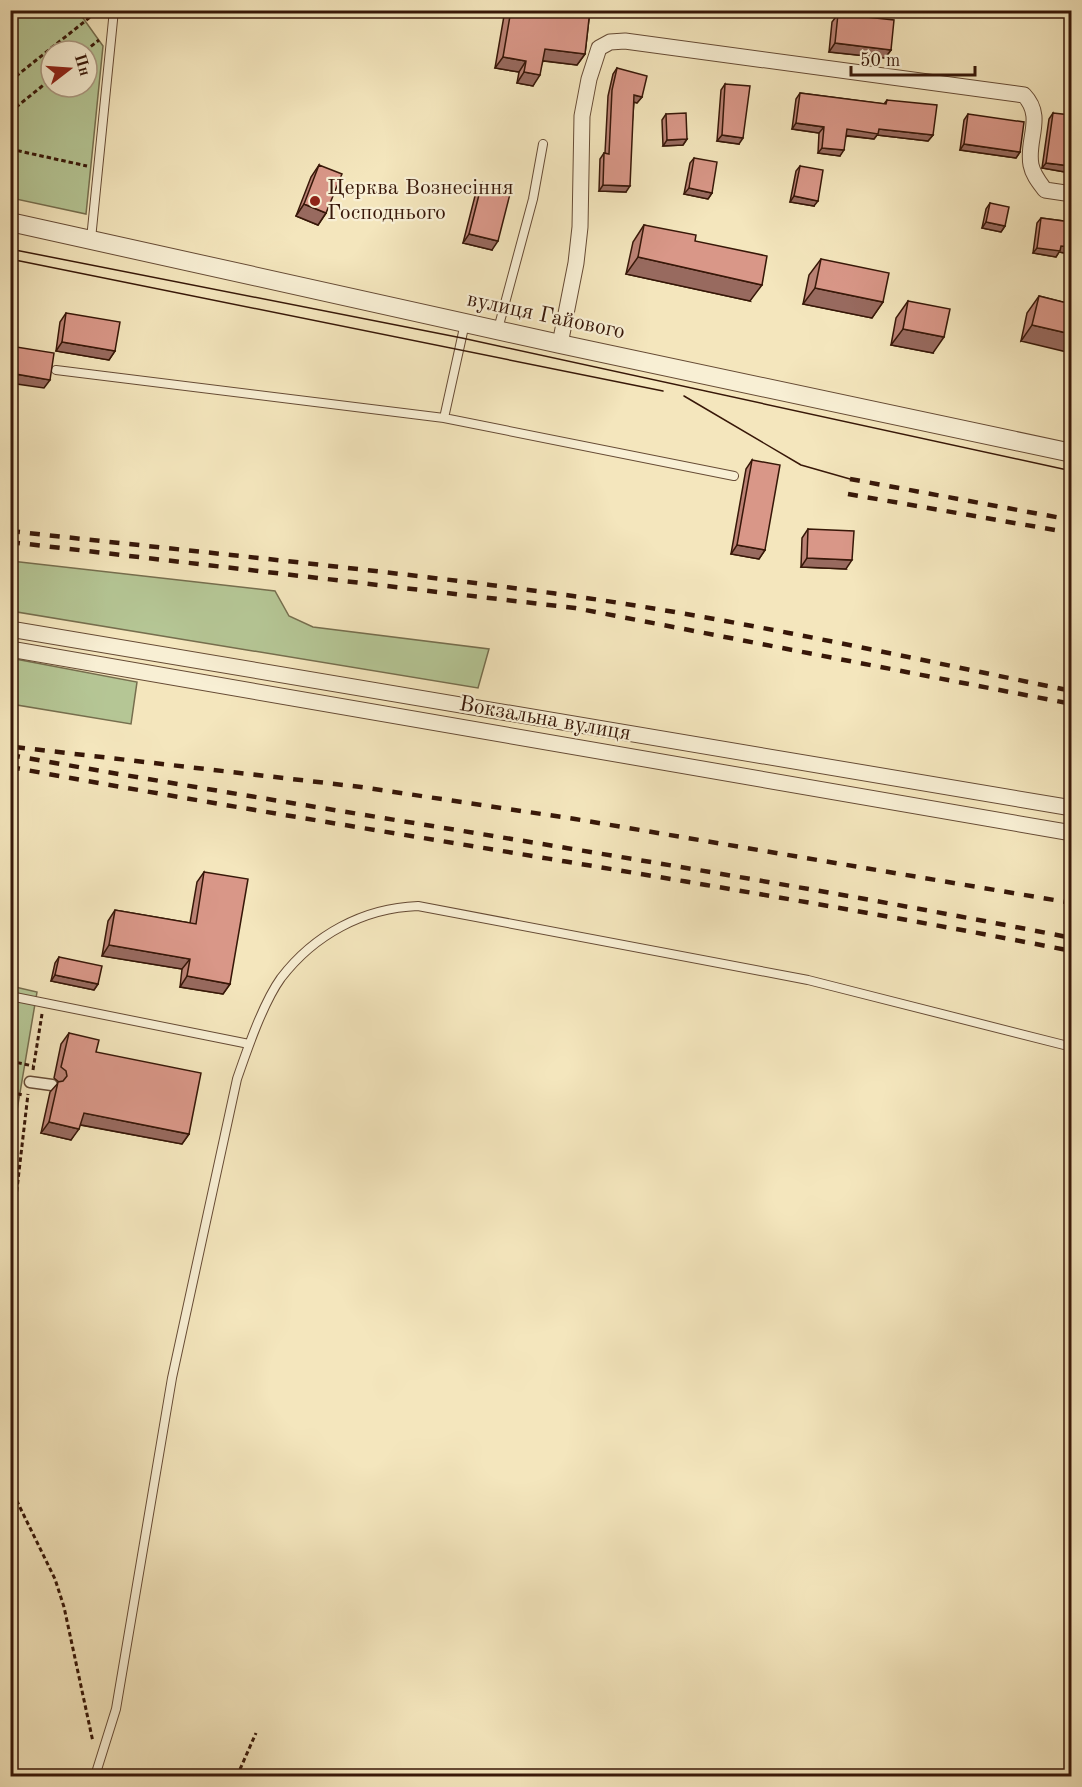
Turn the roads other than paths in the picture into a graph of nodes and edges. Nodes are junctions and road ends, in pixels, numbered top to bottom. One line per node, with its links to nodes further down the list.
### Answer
1 (114, 10): 5 (lane)
2 (543, 144): 7 (lane)
3 (1071, 194): 8 (street)
4 (10, 222): 5 (street, вулиця Гайового)
5 (90, 239): 6 (street, вулиця Гайового)
6 (465, 323): 7 (street, вулиця Гайового); 10 (lane)
7 (498, 330): 8 (street, вулиця Гайового)
8 (560, 344): 11 (street, вулиця Гайового)
9 (56, 370): 10 (lane)
10 (444, 418): 12 (lane)
11 (1071, 453)
12 (734, 476)
13 (10, 629): 15 (street, Вокзальна вулиця)
14 (10, 649): 16 (street, Вокзальна вулиця)
15 (1071, 808)
16 (1071, 833)
17 (10, 996): 18 (lane)
18 (249, 1044): 19 (lane); 22 (lane)
19 (1071, 1047)
20 (30, 1082): 21 (street)
21 (52, 1085)
22 (95, 1776)

